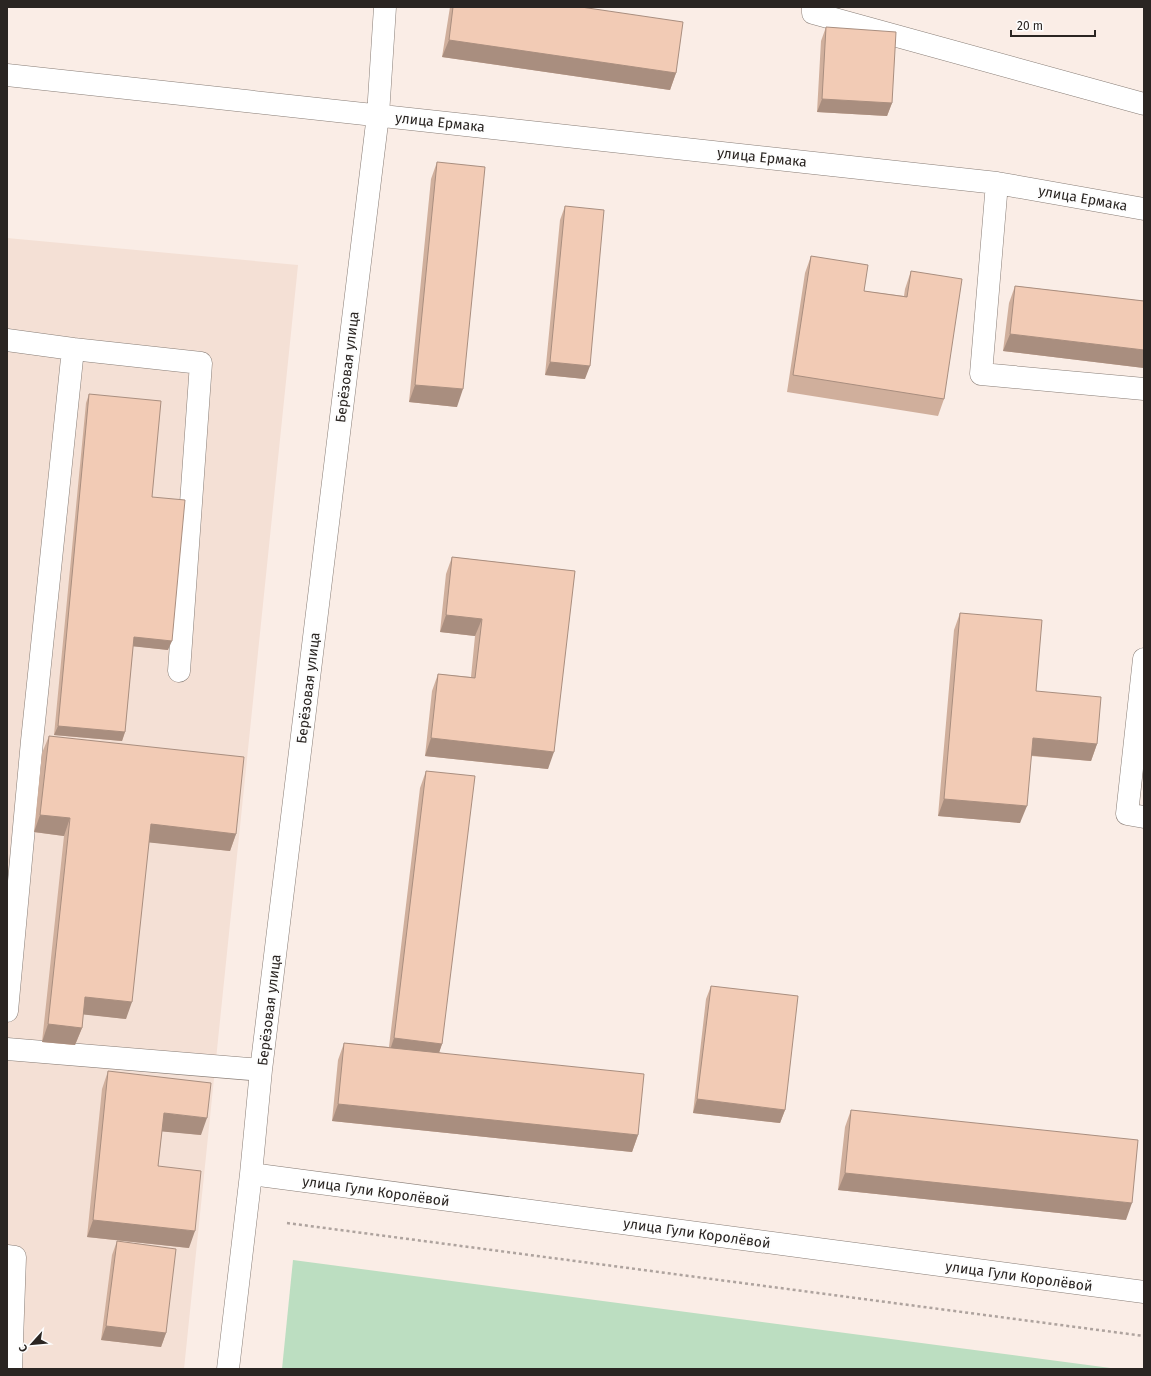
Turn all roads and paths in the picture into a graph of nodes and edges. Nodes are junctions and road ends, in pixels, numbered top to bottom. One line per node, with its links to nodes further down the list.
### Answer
1 (385, 7): 5 (street, Берёзовая улица)
2 (813, 7): 4 (street)
3 (7, 75): 5 (street, улица Ермака)
4 (1144, 104)
5 (378, 115): 6 (street, улица Ермака); 18 (street, Берёзовая улица)
6 (997, 183): 7 (street, улица Ермака); 10 (street)
7 (1144, 210)
8 (7, 340): 9 (street)
9 (73, 349): 12 (street); 13 (street)
10 (1144, 389)
11 (1144, 659): 15 (street)
12 (179, 671)
13 (32, 741): 14 (street); 16 (street)
14 (55, 743)
15 (1144, 817)
16 (7, 1011)
17 (7, 1049): 18 (street)
18 (261, 1070): 19 (street, Берёзовая улица)
19 (251, 1174): 22 (street, улица Гули Королёвой); 25 (street, Берёзовая улица)
20 (287, 1223): 23 (path)
21 (7, 1256): 24 (street)
22 (1144, 1292)
23 (1144, 1336)
24 (11, 1369)
25 (228, 1369)

